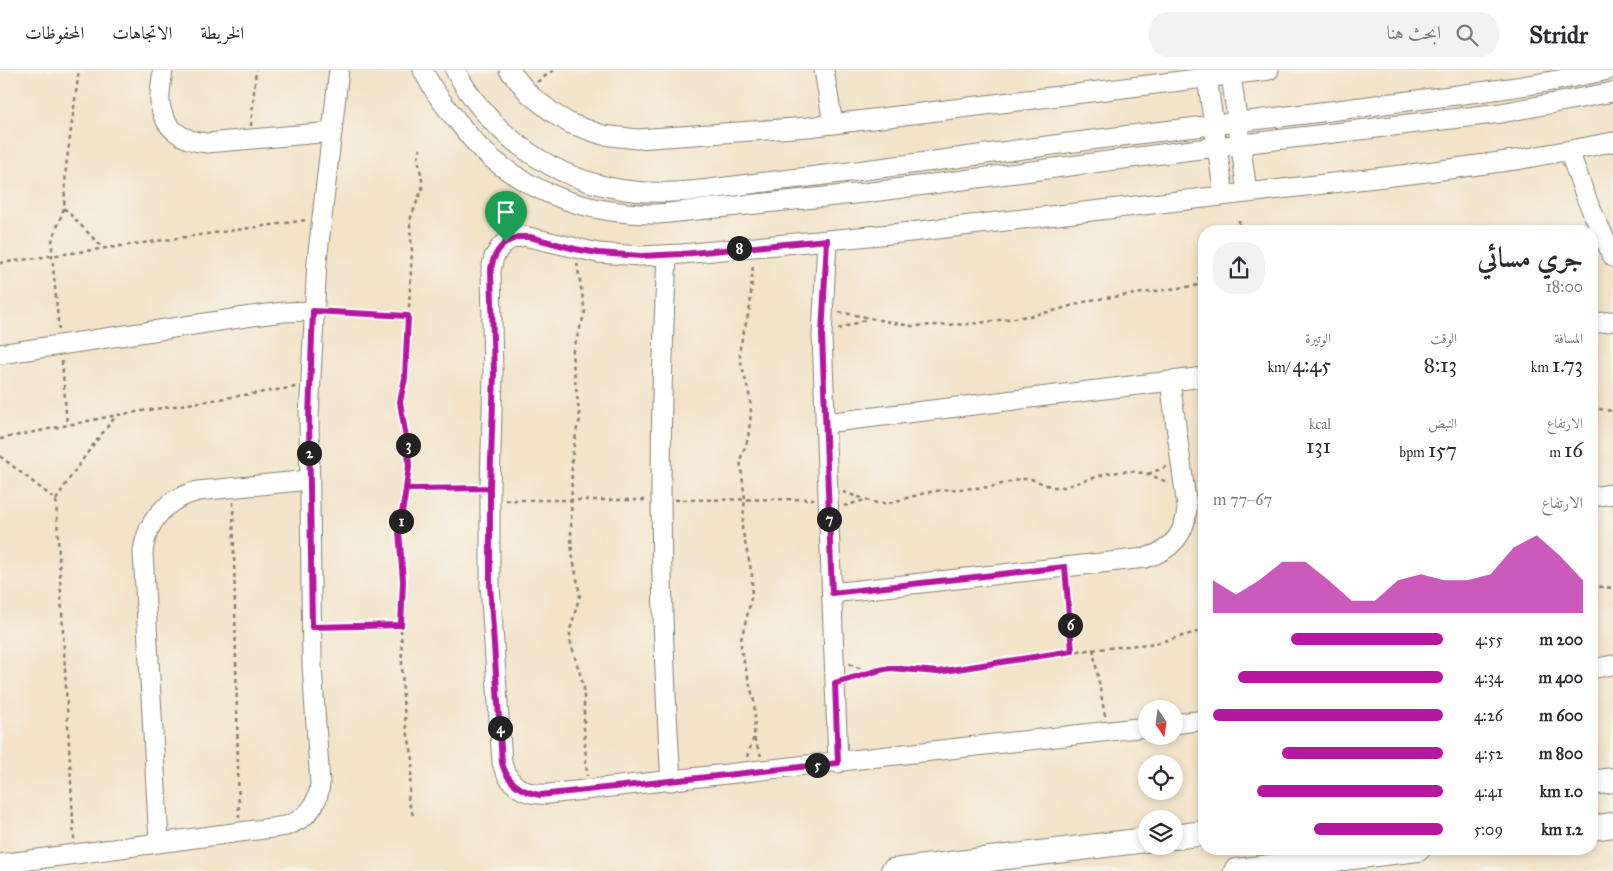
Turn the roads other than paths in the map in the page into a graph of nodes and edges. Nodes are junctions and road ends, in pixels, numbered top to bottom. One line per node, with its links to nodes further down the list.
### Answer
1 (163, 70): 15 (street)
2 (339, 70): 15 (street)
3 (423, 70): 18 (street)
4 (455, 70): 14 (street)
5 (509, 70): 13 (street)
6 (824, 70): 13 (street)
7 (1269, 70): 9 (street)
8 (1608, 70): 12 (street)
9 (1231, 75): 10 (street); 12 (street)
10 (1207, 78): 13 (street); 14 (street)
11 (1613, 92): 17 (street)
12 (1238, 122): 14 (street); 17 (street)
13 (833, 124)
14 (1214, 124): 18 (street)
15 (332, 132): 25 (street)
16 (1613, 142): 19 (street)
17 (1241, 144): 18 (street); 20 (street)
18 (1217, 147): 21 (street)
19 (1569, 151): 20 (street); 24 (street)
20 (1248, 192): 21 (street)
21 (1224, 195): 22 (street)
22 (827, 240): 23 (street); 31 (street)
23 (667, 255): 43 (street); 43 (street)
24 (1613, 257)
25 (313, 311): 28 (street); 32 (street)
26 (1613, 321): 27 (street)
27 (1598, 323)
28 (0, 354)
29 (1198, 377): 30 (street)
30 (1170, 381): 31 (street); 35 (street)
31 (825, 423): 35 (street)
32 (310, 480): 50 (street); 50 (street)
33 (1613, 494): 34 (street)
34 (1598, 496)
35 (832, 593): 41 (street)
36 (1613, 665): 37 (street)
37 (1598, 668)
38 (1198, 721): 39 (street)
39 (1183, 723)
40 (1138, 728): 41 (street)
41 (838, 763): 43 (street)
42 (1613, 780): 44 (main road)
43 (671, 781)
44 (1598, 782)
45 (1613, 825): 46 (main road)
46 (1598, 827)
47 (1198, 834): 48 (main road)
48 (1183, 836)
49 (1138, 841): 53 (main road)
50 (159, 842): 52 (street)
51 (1368, 855): 54 (main road)
52 (0, 864)
53 (893, 871)
54 (1236, 871)

